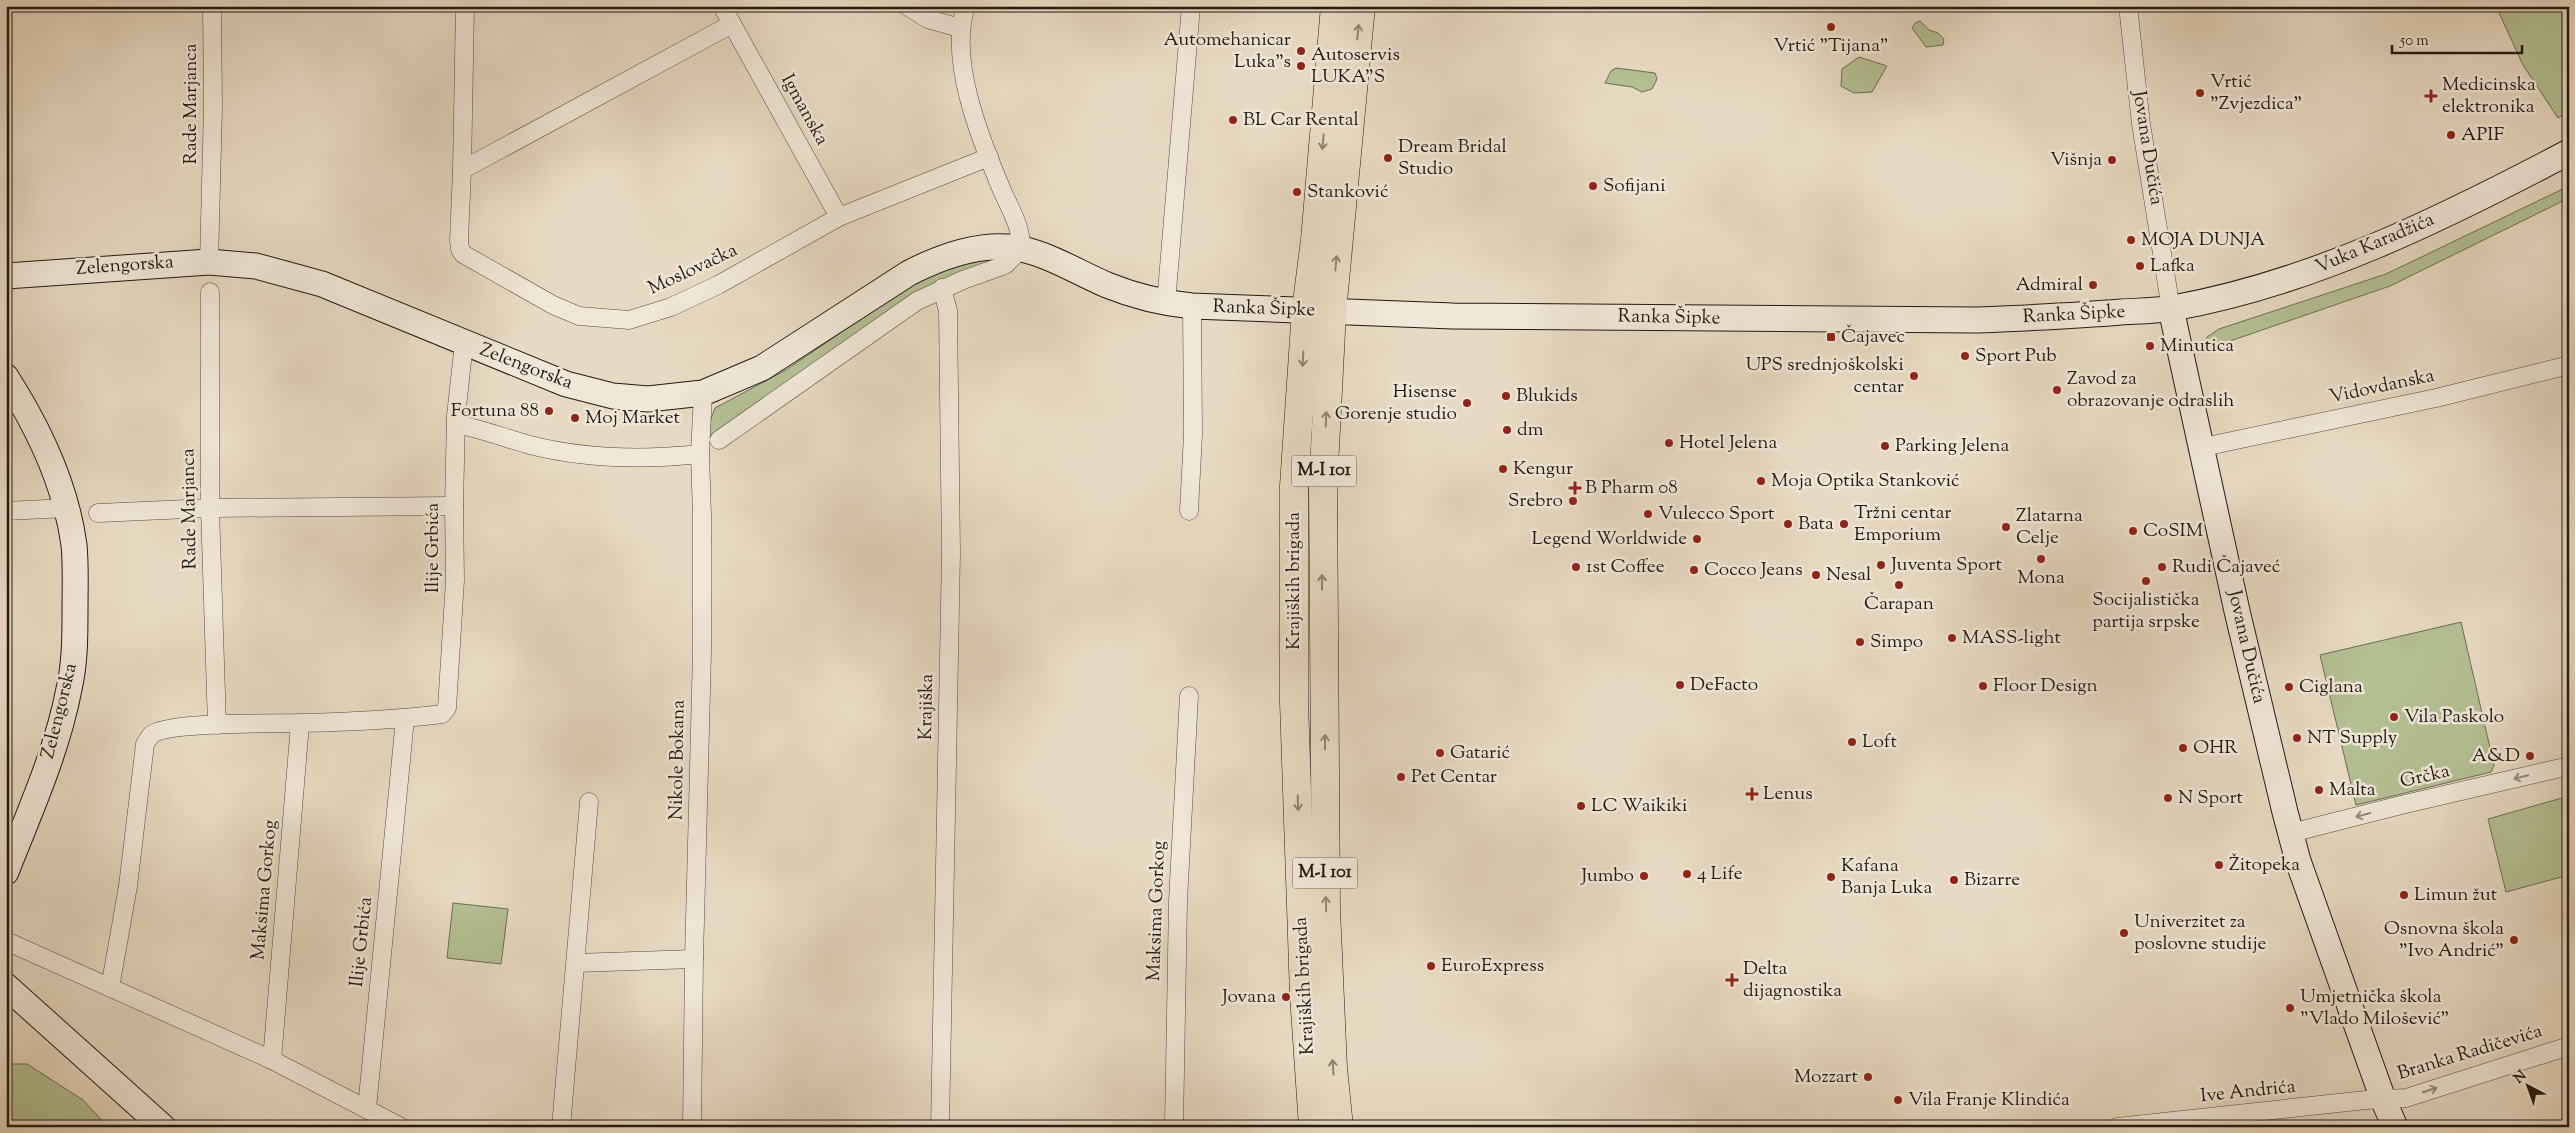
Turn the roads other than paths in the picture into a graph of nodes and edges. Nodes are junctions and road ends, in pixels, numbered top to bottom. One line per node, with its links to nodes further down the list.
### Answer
1 (212, 6): 17 (street, Rade Marjanca)
2 (464, 6): 14 (street, Moslovačka)
3 (722, 6): 10 (street, Igmanska)
4 (907, 6): 11 (street)
5 (966, 6): 11 (street)
6 (1191, 6): 21 (street)
7 (1335, 6): 24 (main road, Krajiških brigada / M-I 101, one-way to 24)
8 (1361, 6): 24 (main road, Krajiških brigada / M-I 101, one-way to 8)
9 (2128, 6): 23 (street, Jovana Dučića)
10 (732, 24): 14 (street); 15 (street, Igmanska)
11 (960, 28): 13 (street)
12 (2569, 152): 23 (street, Vuka Karadžića)
13 (989, 157): 15 (street, Moslovačka); 16 (street)
14 (462, 170): 15 (street, Moslovačka)
15 (839, 217)
16 (1021, 249): 19 (street); 21 (street, Ranka Šipke); 28 (street, Zelengorska)
17 (209, 262): 18 (street, Zelengorska); 25 (street, Zelengorska)
18 (6, 276)
19 (942, 288): 30 (street); 62 (street, Krajiška)
20 (210, 292): 35 (street, Rade Marjanca)
21 (1166, 303): 22 (street, Ranka Šipke)
22 (1192, 306): 24 (street, Ranka Šipke); 37 (street)
23 (2171, 309): 24 (street, Ranka Šipke); 31 (street, Jovana Dučića)
24 (1319, 311): 56 (main road, Krajiških brigada / M-I 101, one-way to 56); 57 (main road, Krajiških brigada / M-I 101, one-way to 24)
25 (464, 344): 28 (street, Zelengorska); 29 (street, Ilije Grbića)
26 (2569, 365): 31 (street, Vidovdanska)
27 (6, 377): 34 (street, Zelengorska)
28 (703, 393): 32 (street, Nikole Bokana)
29 (456, 424): 32 (street); 33 (street, Ilije Grbića)
30 (719, 440)
31 (2202, 447): 45 (street, Jovana Dučića)
32 (700, 454): 48 (street, Nikole Bokana)
33 (454, 506): 35 (street); 40 (street, Ilije Grbića)
34 (66, 508): 36 (street); 46 (street, Zelengorska)
35 (210, 508): 38 (street); 42 (street, Rade Marjanca)
36 (6, 511)
37 (1189, 511)
38 (98, 512)
39 (1189, 696): 63 (street, Maksima Gorkog)
40 (405, 719): 41 (street, Ilije Grbića); 55 (street, Ilije Grbića)
41 (300, 724): 42 (street, Ilije Grbića); 53 (street, Maksima Gorkog)
42 (217, 725): 51 (street, Ilije Grbića)
43 (2569, 766): 45 (street, Grčka, one-way to 45)
44 (589, 802): 49 (street)
45 (2291, 833): 54 (street, Jovana Dučića)
46 (6, 872)
47 (6, 941): 51 (street)
48 (694, 959): 49 (street); 61 (street, Nikole Bokana)
49 (576, 963): 60 (street)
50 (6, 986): 58 (street)
51 (110, 988): 53 (street)
52 (2569, 1046): 54 (street, Branka Radičevića, one-way to 52)
53 (272, 1060): 55 (street)
54 (2383, 1099): 64 (street, Ive Andrića); 65 (street, Jovana Dučića)
55 (367, 1108): 59 (street)
56 (1308, 1120)
57 (1341, 1123)
58 (163, 1127)
59 (401, 1127)
60 (561, 1127)
61 (692, 1127)
62 (940, 1127)
63 (1174, 1127)
64 (2117, 1127)
65 (2395, 1127)

